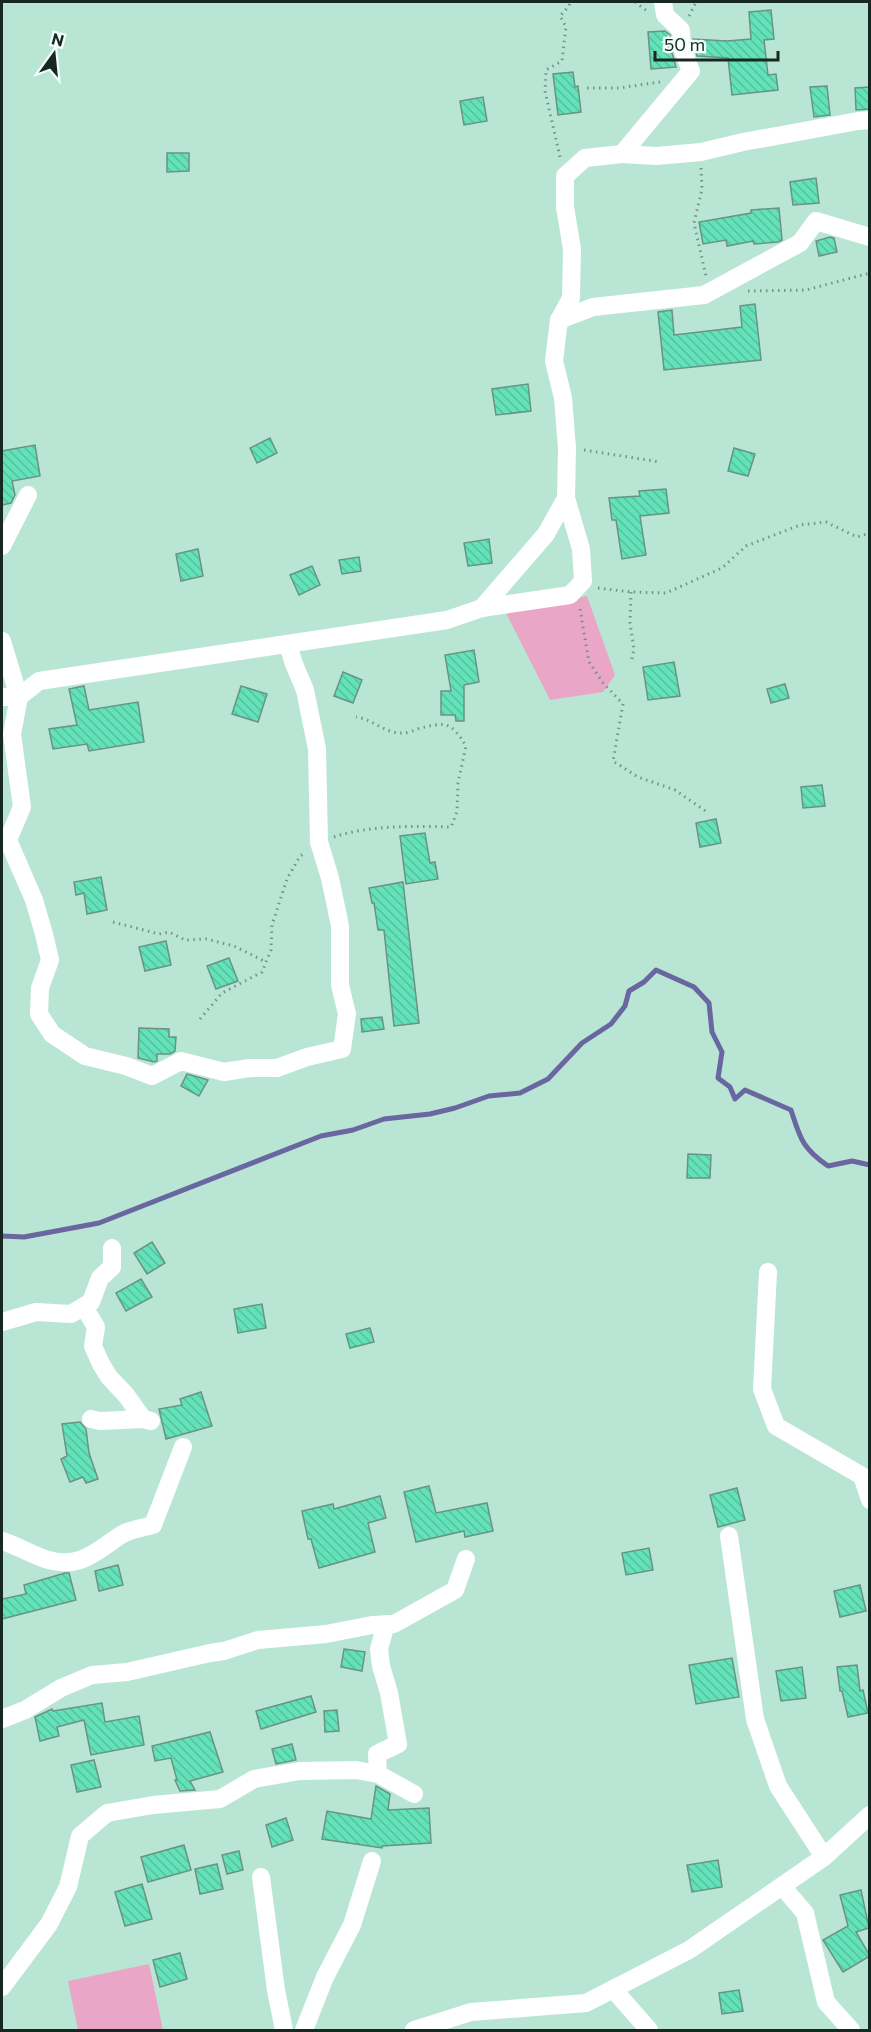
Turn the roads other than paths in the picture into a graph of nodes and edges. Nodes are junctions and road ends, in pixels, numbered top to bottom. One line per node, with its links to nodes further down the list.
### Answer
1 (663, 2): 3 (street)
2 (870, 120): 3 (street)
3 (622, 154): 5 (street)
4 (870, 237): 5 (street)
5 (559, 320): 7 (street)
6 (28, 495): 8 (street)
7 (566, 498): 9 (street); 9 (street)
8 (2, 546)
9 (482, 608): 11 (street)
10 (2, 641): 12 (street)
11 (288, 645): 12 (street); 13 (street)
12 (10, 697): 13 (street)
13 (5, 841)
14 (112, 1248): 16 (street)
15 (768, 1272): 20 (street)
16 (84, 1307): 17 (street); 18 (street)
17 (2, 1322)
18 (91, 1419)
19 (183, 1448): 22 (street)
20 (870, 1500)
21 (729, 1536): 29 (street)
22 (2, 1540)
23 (466, 1558): 24 (street)
24 (386, 1624): 25 (street); 26 (street)
25 (2, 1719)
26 (378, 1774): 27 (street); 33 (street)
27 (414, 1794)
28 (870, 1815): 29 (street)
29 (824, 1857): 32 (street)
30 (372, 1861): 37 (street)
31 (261, 1877): 36 (street)
32 (782, 1886): 34 (street); 35 (street)
33 (2, 1987)
34 (613, 1989): 38 (street); 39 (street)
35 (826, 2002): 40 (street); 41 (street)
36 (284, 2031)
37 (304, 2031)
38 (414, 2031)
39 (649, 2031)
40 (830, 2031)
41 (850, 2031)

